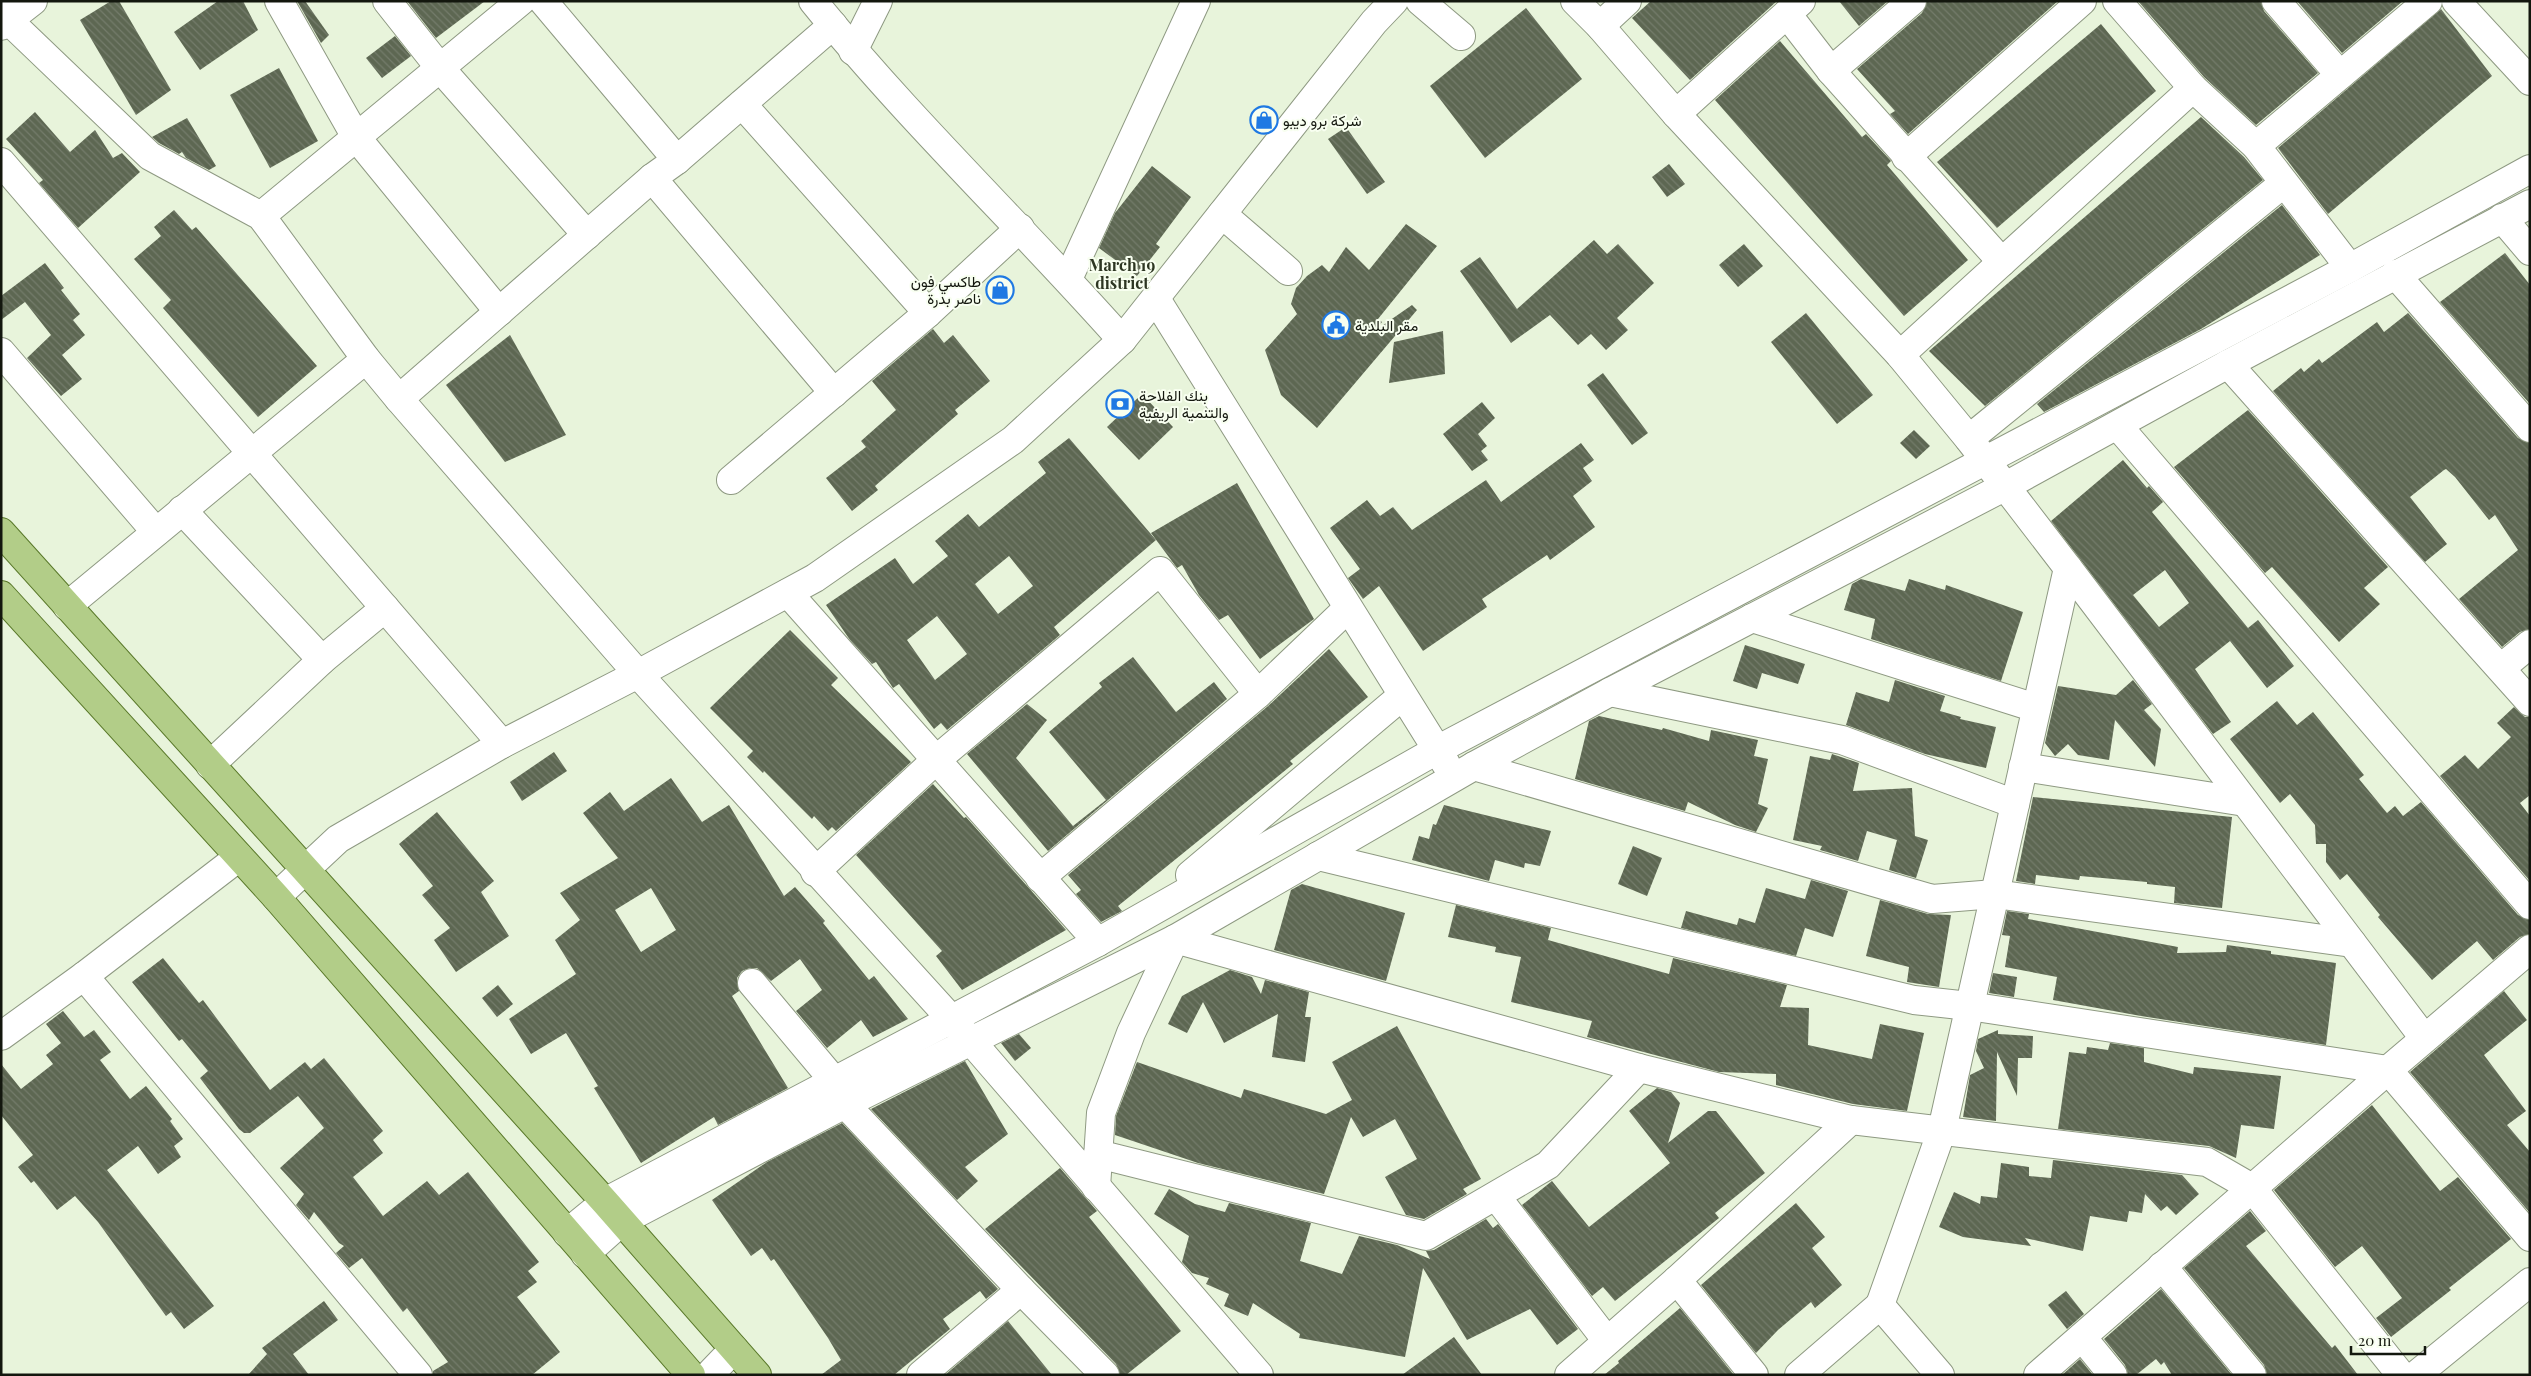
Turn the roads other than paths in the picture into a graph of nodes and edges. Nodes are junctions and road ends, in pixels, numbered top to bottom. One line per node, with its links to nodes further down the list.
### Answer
1 (33, 1): 20 (street)
2 (279, 1): 32 (street)
3 (387, 1): 25 (street)
4 (521, 1): 25 (street)
5 (543, 1): 35 (street)
6 (814, 1): 21 (street)
7 (878, 1): 24 (street)
8 (1195, 1): 51 (street)
9 (1394, 1): 41 (street)
10 (1420, 1): 23 (street)
11 (1575, 1): 22 (street)
12 (1627, 1): 22 (street)
13 (1912, 1): 26 (street)
14 (2082, 1): 34 (street)
15 (2117, 1): 29 (street)
16 (2276, 1): 27 (street)
17 (2428, 1): 27 (street)
18 (2471, 6): 28 (street)
19 (1794, 8): 26 (street); 31 (street)
20 (4, 18): 42 (street)
21 (833, 25): 24 (street); 30 (street)
22 (1600, 26): 31 (street)
23 (1462, 36)
24 (853, 50): 44 (street)
25 (440, 68): 32 (street); 45 (street)
26 (1831, 71): 34 (street)
27 (2340, 75): 33 (street)
28 (2530, 81)
29 (2193, 88): 33 (street); 47 (street)
30 (742, 104): 35 (street); 54 (street)
31 (1676, 114): 57 (street)
32 (356, 137): 42 (street); 53 (street)
33 (2256, 146): 39 (street)
34 (1906, 157): 47 (street)
35 (676, 160): 38 (street)
36 (1, 162): 65 (street)
37 (2530, 169): 48 (street)
38 (652, 178): 45 (street); 60 (street)
39 (2284, 183): 48 (street); 64 (street)
40 (2530, 204): 43 (street)
41 (1222, 214): 49 (street); 52 (street)
42 (261, 216): 58 (street)
43 (2502, 218): 46 (street); 50 (street)
44 (1020, 228): 51 (street); 54 (street)
45 (587, 235): 53 (street)
46 (2530, 251)
47 (2002, 262): 57 (street)
48 (2350, 268): 66 (street)
49 (1288, 271)
50 (2395, 274): 59 (street); 63 (street)
51 (1068, 278): 55 (street)
52 (1156, 299): 55 (street); 77 (street)
53 (499, 312): 61 (street)
54 (928, 313): 60 (street)
55 (1122, 340): 73 (street)
56 (1, 352): 71 (street)
57 (1900, 356): 64 (street)
58 (366, 359): 61 (street); 65 (street)
59 (2228, 364): 62 (street); 81 (street)
60 (834, 393): 67 (street)
61 (399, 398): 82 (street)
62 (2118, 426): 68 (street); 103 (street)
63 (2530, 428)
64 (1969, 439): 66 (street)
65 (251, 452): 69 (street); 76 (street)
66 (1985, 462): 68 (street); 89 (street)
67 (731, 480)
68 (2004, 487): 72 (street); 78 (street)
69 (182, 510): 71 (street); 80 (street)
70 (1, 532): 75 (main road)
71 (156, 532): 75 (street)
72 (2068, 568): 87 (street); 94 (street)
73 (788, 593): 82 (street); 90 (street)
74 (1, 595): 97 (main road)
75 (67, 606): 91 (main road)
76 (385, 608): 80 (street); 88 (street)
77 (1348, 608): 84 (street); 85 (street)
78 (1752, 618): 83 (street); 87 (street)
79 (2530, 644): 81 (street)
80 (322, 660): 91 (street)
81 (2501, 668): 86 (street)
82 (638, 674): 88 (street); 99 (street)
83 (1610, 692): 93 (street); 95 (street)
84 (1258, 694): 90 (street); 100 (street)
85 (1402, 696): 89 (street); 104 (street)
86 (2530, 702)
87 (2036, 708): 92 (street)
88 (502, 744): 98 (street)
89 (1437, 750): 93 (street); 104 (street)
90 (936, 760): 99 (street); 100 (street)
91 (210, 765): 98 (main road)
92 (2023, 768): 94 (street); 95 (street)
93 (1464, 772): 96 (street); 101 (street)
94 (2245, 802): 107 (street)
95 (2015, 804): 101 (street)
96 (1318, 856): 105 (street); 111 (street)
97 (239, 857): 102 (main road); 109 (street)
98 (305, 870): 102 (street); 125 (main road)
99 (815, 872): 112 (street)
100 (1040, 878): 106 (street)
101 (1995, 894): 107 (street); 111 (street)
102 (276, 896): 126 (main road)
103 (2530, 906)
104 (1139, 918): 106 (street)
105 (1175, 939): 115 (street); 116 (street); 121 (street)
106 (1098, 942): 112 (street)
107 (2352, 943): 114 (street)
108 (2530, 949): 114 (street)
109 (84, 976): 113 (street); 138 (street)
110 (752, 983): 118 (street)
111 (1969, 1006): 117 (street); 120 (street)
112 (953, 1020): 115 (street); 118 (street)
113 (1, 1036)
114 (2424, 1038): 117 (street)
115 (972, 1042): 118 (street); 122 (street)
116 (1639, 1068): 119 (street); 124 (street)
117 (2388, 1070): 123 (street); 127 (street)
118 (840, 1093): 125 (street); 132 (street)
119 (1851, 1120): 120 (street); 130 (street)
120 (1942, 1130): 123 (street); 133 (street)
121 (1098, 1154): 122 (street); 124 (street)
122 (1096, 1187): 143 (street)
123 (2252, 1188): 129 (street); 151 (street)
124 (1496, 1196): 135 (street)
125 (613, 1212): 126 (street); 128 (street); 136 (main road)
126 (567, 1233): 128 (main road)
127 (2530, 1238)
128 (585, 1254): 139 (main road)
129 (2162, 1266): 134 (street); 150 (street)
130 (1677, 1280): 135 (street); 145 (street)
131 (2530, 1282): 152 (street)
132 (1021, 1290): 137 (street); 142 (street)
133 (1880, 1305): 146 (street); 147 (street)
134 (2082, 1336): 148 (street); 149 (street)
135 (1607, 1341): 144 (street)
136 (734, 1349): 140 (street); 141 (main road)
137 (924, 1374)
138 (418, 1375)
139 (691, 1375)
140 (709, 1375)
141 (756, 1375)
142 (1105, 1375)
143 (1260, 1375)
144 (1569, 1375)
145 (1754, 1375)
146 (1799, 1375)
147 (1940, 1375)
148 (2038, 1375)
149 (2113, 1375)
150 (2252, 1375)
151 (2401, 1375)
152 (2416, 1375)

